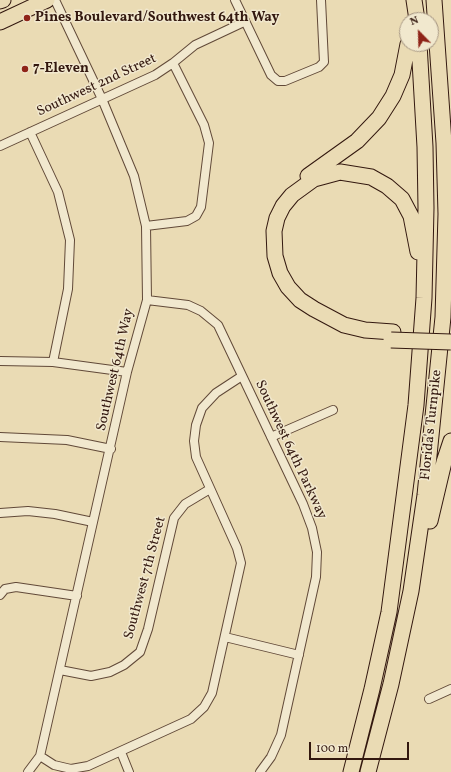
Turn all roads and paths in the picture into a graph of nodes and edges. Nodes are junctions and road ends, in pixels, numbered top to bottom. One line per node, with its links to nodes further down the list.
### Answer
1 (47, 0): 9 (highway)
2 (55, 0): 15 (street, Southwest 64th Way)
3 (235, 0): 10 (street)
4 (321, 0): 10 (street)
5 (413, 0): 7 (highway); 8 (highway)
6 (434, 0): 14 (highway, Florida's Turnpike)
7 (411, 12)
8 (415, 12)
9 (0, 22)
10 (244, 22): 13 (street, Southwest 2nd Street)
11 (406, 52): 23 (highway)
12 (419, 52): 20 (highway, Florida's Turnpike)
13 (173, 63): 15 (street, Southwest 2nd Street); 19 (street)
14 (441, 86): 18 (highway); 37 (highway, Florida's Turnpike)
15 (102, 99): 16 (street, Southwest 2nd Street); 19 (street, Southwest 64th Way)
16 (30, 132): 17 (street, Southwest 2nd Street); 26 (street)
17 (0, 146)
18 (451, 160)
19 (146, 226): 21 (street, Southwest 64th Way)
20 (424, 298): 23 (highway); 50 (highway, Florida's Turnpike)
21 (147, 300): 27 (street, Southwest 64th Way); 28 (street, Southwest 64th Parkway)
22 (451, 335): 23 (highway)
23 (392, 336): 24 (highway, bridge)
24 (451, 342)
25 (0, 361): 26 (street)
26 (53, 362): 27 (street)
27 (127, 372): 33 (street, Southwest 64th Way)
28 (242, 376): 31 (street, Southwest 64th Parkway); 34 (street)
29 (333, 410): 31 (street)
30 (0, 437): 33 (street)
31 (271, 437): 41 (street, Southwest 64th Parkway)
32 (451, 441): 37 (highway)
33 (111, 449): 36 (street, Southwest 64th Way)
34 (210, 489): 40 (street); 42 (street, Southwest 7th Street)
35 (0, 513): 36 (street)
36 (94, 522): 39 (street, Southwest 64th Way)
37 (411, 591): 51 (highway, Florida's Turnpike)
38 (0, 595): 39 (street)
39 (77, 596): 42 (street, Southwest 64th Way)
40 (225, 637): 41 (street); 45 (street)
41 (299, 655): 49 (street, Southwest 64th Parkway)
42 (60, 670): 46 (street, Southwest 64th Way)
43 (451, 689): 44 (street)
44 (429, 699)
45 (120, 752): 46 (street); 48 (street)
46 (40, 756): 47 (street)
47 (28, 772)
48 (130, 772)
49 (260, 772)
50 (351, 772)
51 (368, 772)

